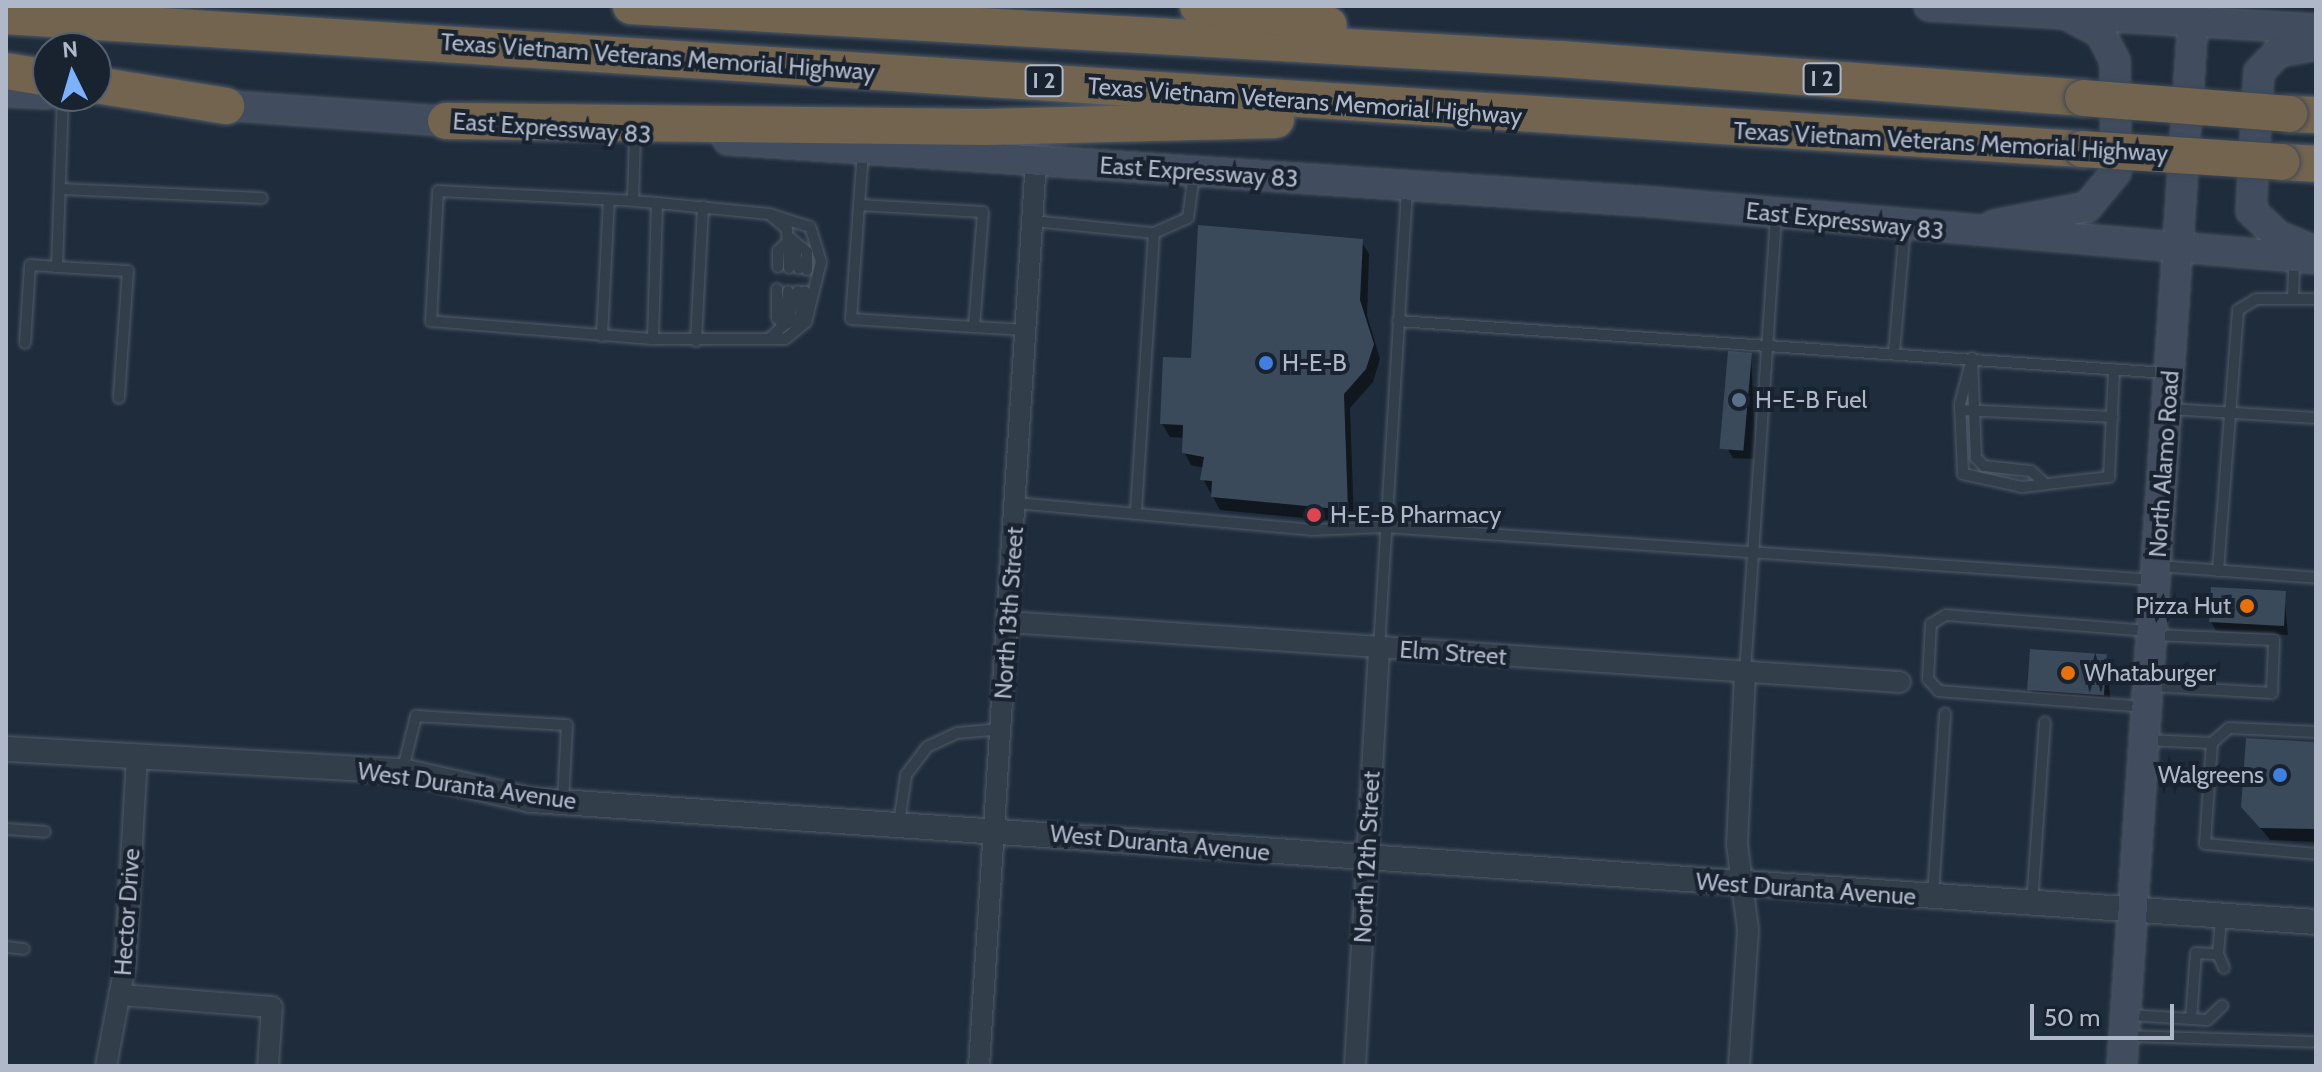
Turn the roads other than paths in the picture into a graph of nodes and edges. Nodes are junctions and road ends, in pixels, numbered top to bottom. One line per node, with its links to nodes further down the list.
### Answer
1 (631, 6): 11 (highway, Texas Vietnam Veterans Memorial Highway / I 2)
2 (1198, 6): 11 (highway)
3 (1929, 6): 4 (main road)
4 (2002, 8): 6 (main road)
5 (2087, 10): 6 (main road); 7 (main road)
6 (2057, 11): 40 (main road)
7 (2193, 13): 9 (main road); 43 (main road, North Alamo Road)
8 (6, 16): 20 (highway, Texas Vietnam Veterans Memorial Highway / I 2)
9 (2316, 29)
10 (2316, 45): 44 (main road)
11 (1560, 59): 21 (highway, Texas Vietnam Veterans Memorial Highway / I 2, bridge)
12 (6, 71): 13 (highway)
13 (32, 75)
14 (112, 88): 18 (highway)
15 (6, 92): 16 (main road)
16 (32, 93)
17 (112, 98): 18 (main road, East Expressway 83)
18 (226, 106): 22 (main road, East Expressway 83)
19 (63, 112): 29 (lane)
20 (1491, 115): 22 (highway); 26 (highway, Texas Vietnam Veterans Memorial Highway / I 2, bridge)
21 (2302, 115)
22 (446, 121): 23 (main road, East Expressway 83)
23 (635, 134): 24 (main road, East Expressway 83); 32 (lane)
24 (863, 149): 25 (main road, East Expressway 83); 34 (lane)
25 (1036, 160): 27 (main road, East Expressway 83); 38 (street, North 13th Street)
26 (2299, 163)
27 (1194, 171): 28 (main road, East Expressway 83); 41 (lane)
28 (1407, 187): 37 (main road, East Expressway 83); 48 (lane)
29 (61, 189): 30 (lane); 45 (lane)
30 (262, 198)
31 (609, 200): 32 (lane); 52 (lane); 52 (lane)
32 (633, 201): 33 (lane)
33 (657, 203): 35 (lane); 53 (lane)
34 (859, 205): 50 (lane); 50 (lane)
35 (703, 206): 36 (lane); 55 (lane)
36 (769, 214): 42 (lane); 54 (lane)
37 (1776, 214): 39 (main road, East Expressway 83); 57 (lane)
38 (1033, 221): 41 (lane); 51 (street, North 13th Street)
39 (1905, 227): 40 (main road, East Expressway 83); 58 (lane)
40 (1958, 232): 43 (main road, East Expressway 83)
41 (1154, 233): 71 (lane)
42 (791, 239): 42 (lane)
43 (2178, 250): 44 (main road, East Expressway 83); 61 (main road, North Alamo Road)
44 (2309, 256): 46 (lane)
45 (57, 267): 56 (lane); 62 (lane)
46 (2293, 298): 47 (lane); 66 (lane)
47 (2316, 299)
48 (1398, 321): 57 (lane); 72 (lane)
49 (784, 325): 49 (lane); 54 (lane)
50 (974, 327): 51 (lane)
51 (1026, 330): 70 (street, North 13th Street)
52 (602, 336): 53 (lane)
53 (653, 339): 55 (lane)
54 (769, 339): 55 (lane)
55 (696, 341)
56 (25, 343)
57 (1768, 344): 58 (lane); 73 (lane)
58 (1894, 353): 59 (lane)
59 (1972, 358): 60 (lane); 64 (lane); 65 (lane)
60 (2114, 369): 61 (lane); 67 (lane)
61 (2170, 373): 63 (main road, North Alamo Road)
62 (119, 398)
63 (2167, 409): 66 (lane); 75 (main road, North Alamo Road)
64 (1960, 410): 65 (lane); 69 (lane)
65 (1976, 411): 67 (lane); 69 (lane)
66 (2227, 413): 68 (lane); 74 (lane)
67 (2113, 417): 69 (lane)
68 (2316, 418)
69 (2042, 481)
70 (1016, 503): 71 (lane); 77 (street, North 13th Street)
71 (1136, 512): 72 (lane)
72 (1384, 527): 73 (lane); 79 (lane)
73 (1755, 552): 75 (lane); 80 (lane)
74 (2218, 571): 75 (lane); 76 (lane)
75 (2157, 573): 78 (main road, North Alamo Road)
76 (2316, 578)
77 (1007, 622): 79 (street, Elm Street); 85 (street, North 13th Street)
78 (2153, 633): 82 (main road, North Alamo Road); 82 (lane); 82 (lane)
79 (1379, 648): 80 (street, Elm Street); 98 (street, North 12th Street)
80 (1745, 672): 81 (street, Elm Street); 99 (street)
81 (1900, 682)
82 (2149, 696): 87 (main road, North Alamo Road)
83 (1945, 713): 100 (lane)
84 (2045, 722): 101 (lane)
85 (1002, 729): 93 (lane); 95 (street, North 13th Street)
86 (2316, 732): 88 (lane)
87 (2145, 739): 88 (lane); 102 (main road, North Alamo Road)
88 (2212, 743): 97 (lane)
89 (6, 749): 90 (street, West Duranta Avenue)
90 (137, 756): 91 (street, West Duranta Avenue); 109 (street, Hector Drive)
91 (403, 771): 92 (street, West Duranta Avenue); 92 (lane)
92 (563, 802): 93 (street, West Duranta Avenue)
93 (899, 823): 95 (street, West Duranta Avenue)
94 (6, 829): 96 (lane)
95 (997, 829): 98 (street, West Duranta Avenue); 116 (street, North 13th Street)
96 (45, 832)
97 (2316, 854)
98 (1367, 861): 99 (street, West Duranta Avenue); 117 (street, North 12th Street)
99 (1743, 885): 100 (street, West Duranta Avenue); 118 (street)
100 (1933, 897): 101 (street, West Duranta Avenue)
101 (2032, 903): 102 (street, West Duranta Avenue)
102 (2133, 909): 103 (street, West Duranta Avenue); 112 (main road, North Alamo Road)
103 (2221, 915): 104 (street, West Duranta Avenue); 107 (lane)
104 (2316, 922)
105 (6, 947): 106 (lane)
106 (24, 949)
107 (2218, 954): 108 (lane); 111 (lane)
108 (2224, 968)
109 (122, 995): 114 (street, Hector Drive); 115 (street)
110 (2222, 1006): 111 (lane)
111 (2191, 1019): 112 (lane)
112 (2125, 1026): 113 (lane); 119 (main road, North Alamo Road)
113 (2316, 1042)
114 (106, 1066)
115 (268, 1066)
116 (979, 1066)
117 (1355, 1066)
118 (1739, 1066)
119 (2122, 1066)

